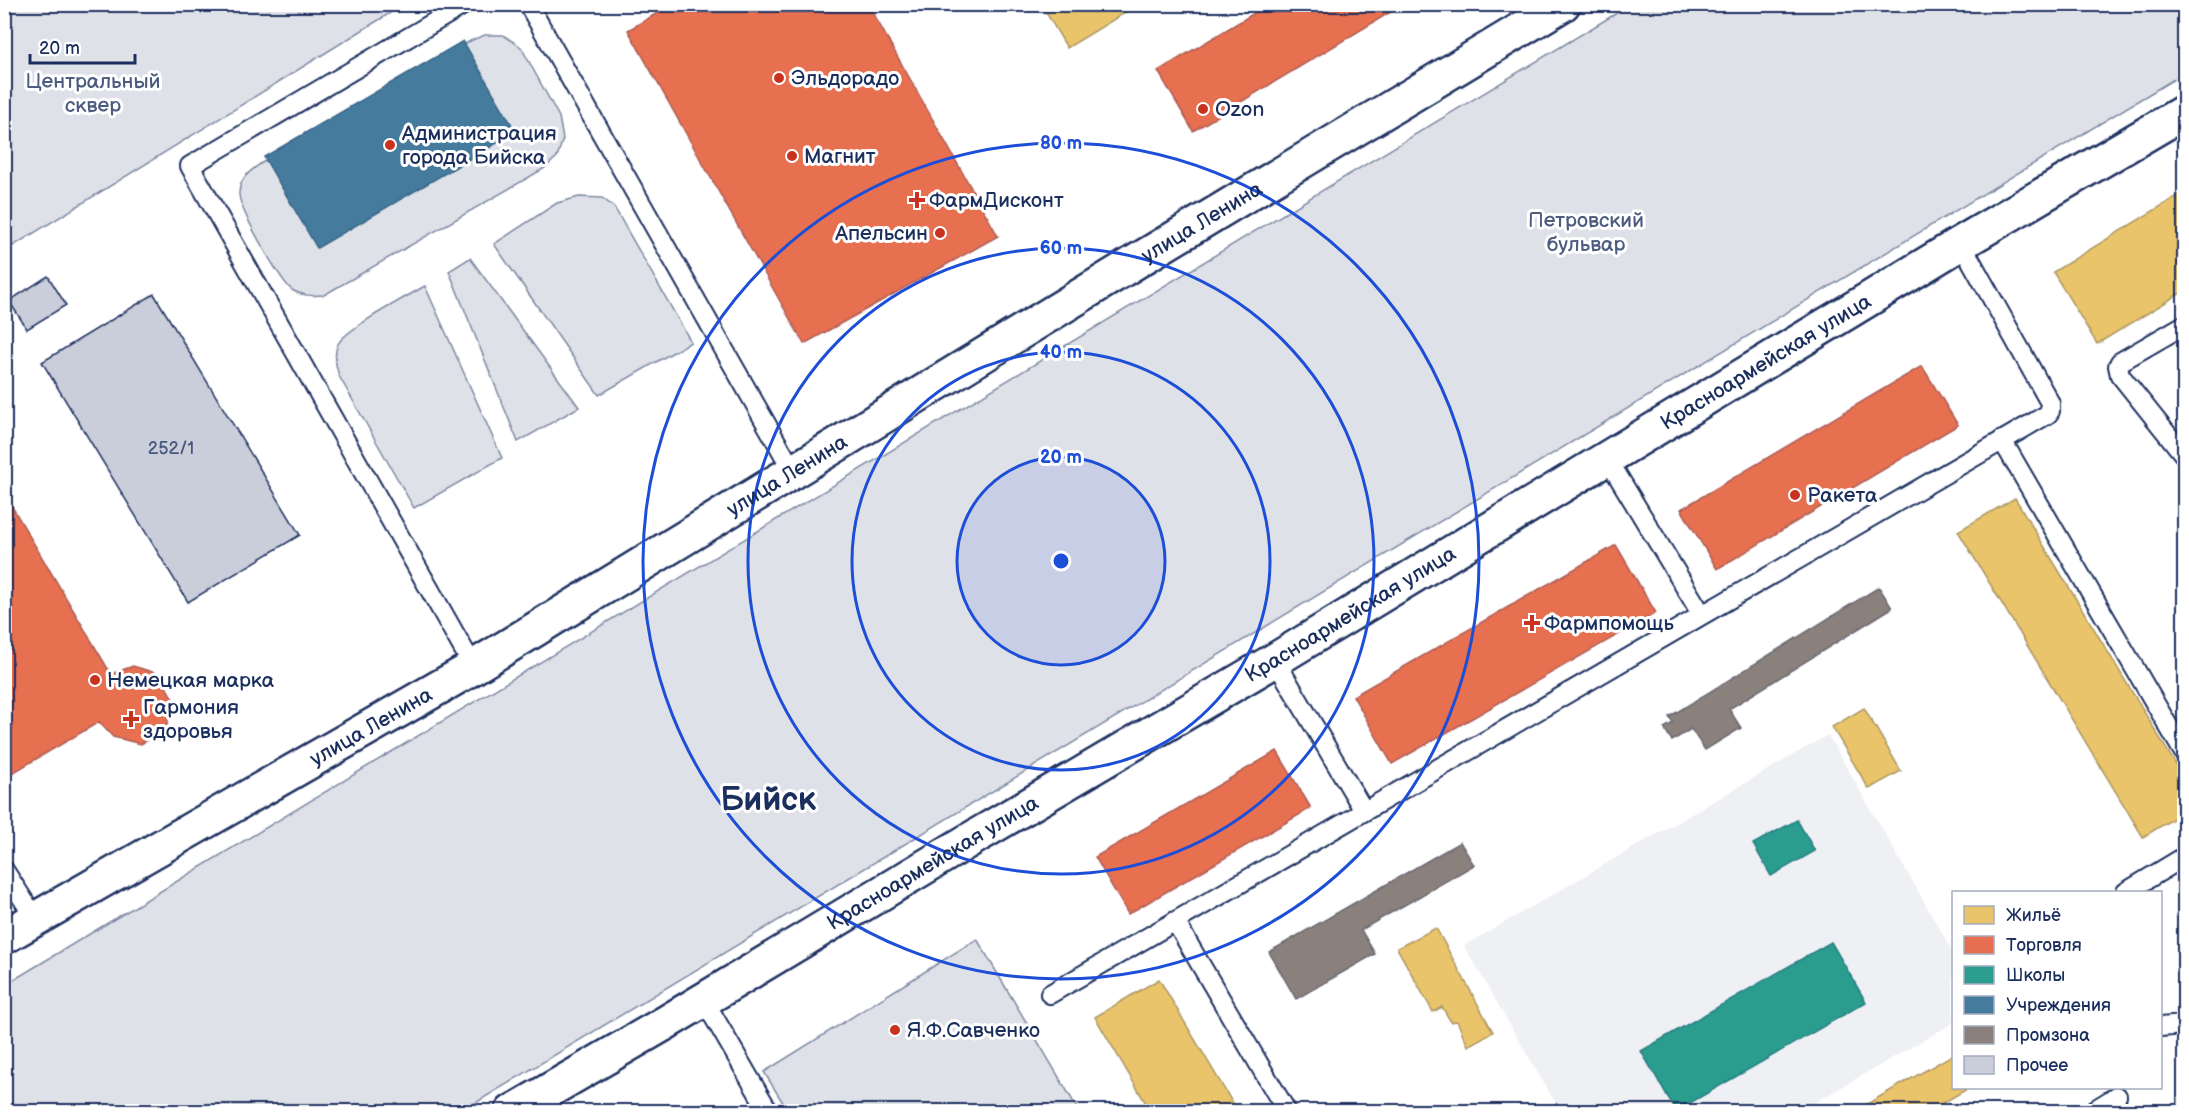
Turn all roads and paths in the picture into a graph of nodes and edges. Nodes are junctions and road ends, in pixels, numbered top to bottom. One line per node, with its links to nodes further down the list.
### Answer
1 (465, 4): 13 (lane)
2 (528, 4): 10 (lane)
3 (1563, 4): 10 (main road, улица Ленина)
4 (2184, 112): 5 (main road, Красноармейская улица)
5 (1961, 243): 7 (lane); 9 (main road, Красноармейская улица)
6 (2184, 325): 8 (lane)
7 (2002, 440): 11 (lane); 14 (lane)
8 (2184, 455)
9 (1608, 458): 11 (lane); 12 (main road, Красноармейская улица)
10 (793, 471): 13 (main road, улица Ленина)
11 (1702, 615): 15 (lane)
12 (1275, 660): 15 (lane); 23 (main road, Красноармейская улица)
13 (473, 666): 19 (main road, улица Ленина)
14 (2184, 753)
15 (1364, 812): 20 (lane)
16 (2184, 857): 18 (lane)
17 (4, 870): 19 (lane)
18 (2128, 891)
19 (35, 918): 21 (main road, улица Ленина)
20 (1175, 921): 22 (lane); 29 (lane)
21 (4, 937)
22 (1050, 994)
23 (704, 1000): 27 (main road, Красноармейская улица); 28 (lane)
24 (2184, 1025): 25 (lane)
25 (2162, 1027)
26 (2117, 1096): 30 (lane)
27 (512, 1112)
28 (769, 1112)
29 (1287, 1112)
30 (2091, 1112)

